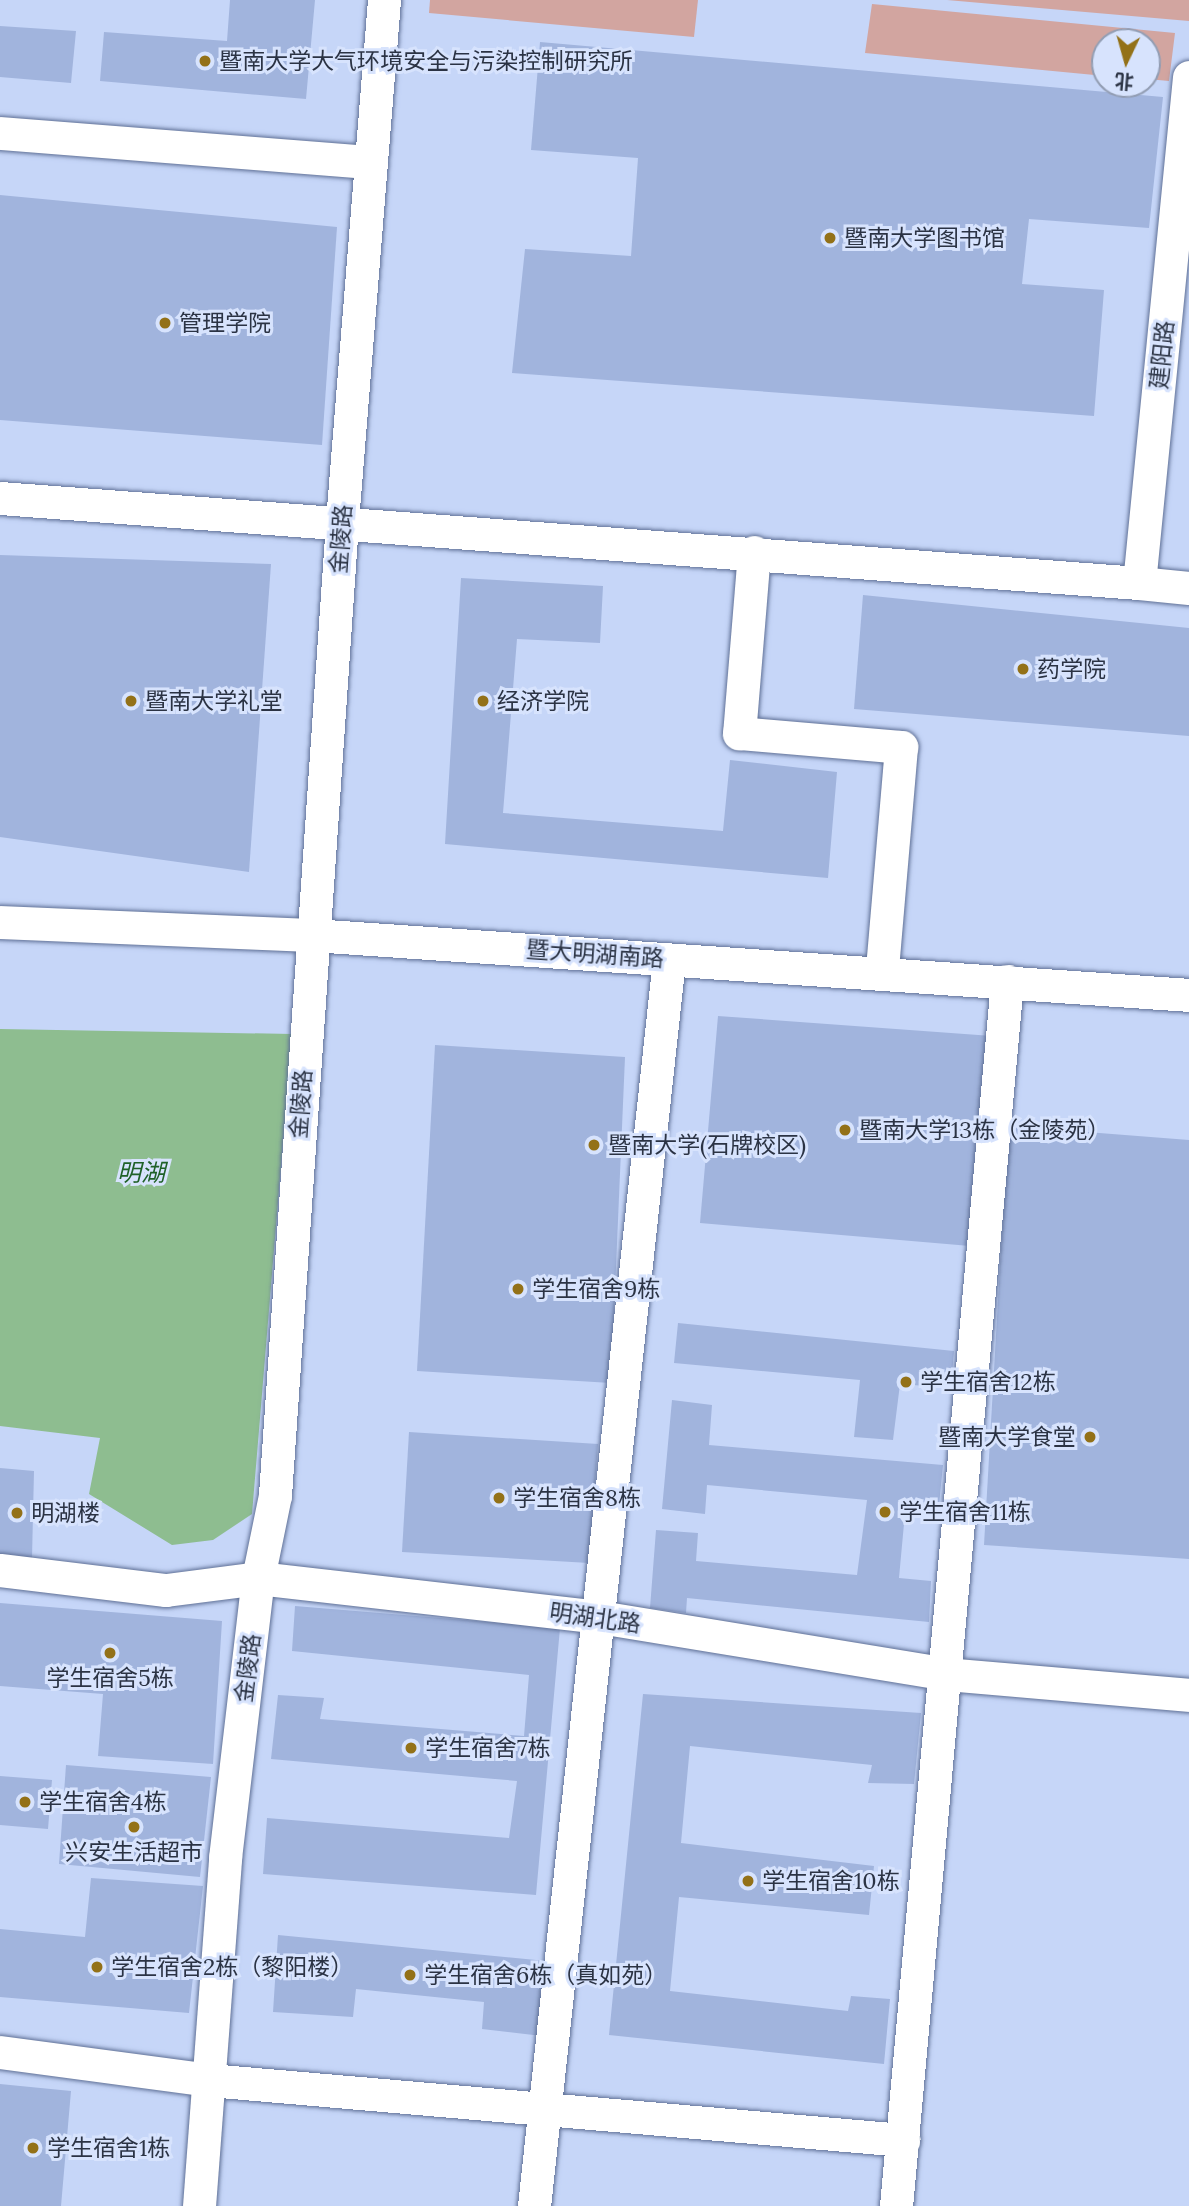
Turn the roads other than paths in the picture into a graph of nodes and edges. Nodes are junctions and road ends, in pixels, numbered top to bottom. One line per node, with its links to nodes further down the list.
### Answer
1 (384, 0): 4 (street, 金陵路)
2 (1189, 77): 5 (street, 建阳路)
3 (0, 133): 4 (street)
4 (371, 162): 7 (street, 金陵路)
5 (1180, 272): 9 (street, 建阳路)
6 (0, 498): 7 (street)
7 (342, 521): 8 (street); 12 (street, 金陵路)
8 (754, 552): 9 (street); 14 (street)
9 (1139, 583): 10 (street)
10 (1189, 587)
11 (0, 922): 12 (street, 暨大明湖南路)
12 (312, 935): 13 (street, 暨大明湖南路); 18 (street, 金陵路)
13 (669, 960): 14 (street, 暨大明湖南路); 19 (street)
14 (882, 970): 15 (street, 暨大明湖南路)
15 (1007, 981): 16 (street, 暨大明湖南路); 20 (street)
16 (1189, 995)
17 (0, 1570): 18 (street, 明湖北路)
18 (258, 1578): 19 (street, 明湖北路); 23 (street, 金陵路)
19 (599, 1617): 20 (street, 明湖北路); 24 (street)
20 (946, 1674): 21 (street, 明湖北路); 25 (street)
21 (1189, 1695)
22 (0, 2052): 23 (street)
23 (209, 2080): 24 (street); 26 (street, 金陵路)
24 (546, 2112): 25 (street); 27 (street)
25 (903, 2140): 28 (street)
26 (199, 2206)
27 (534, 2206)
28 (896, 2206)

